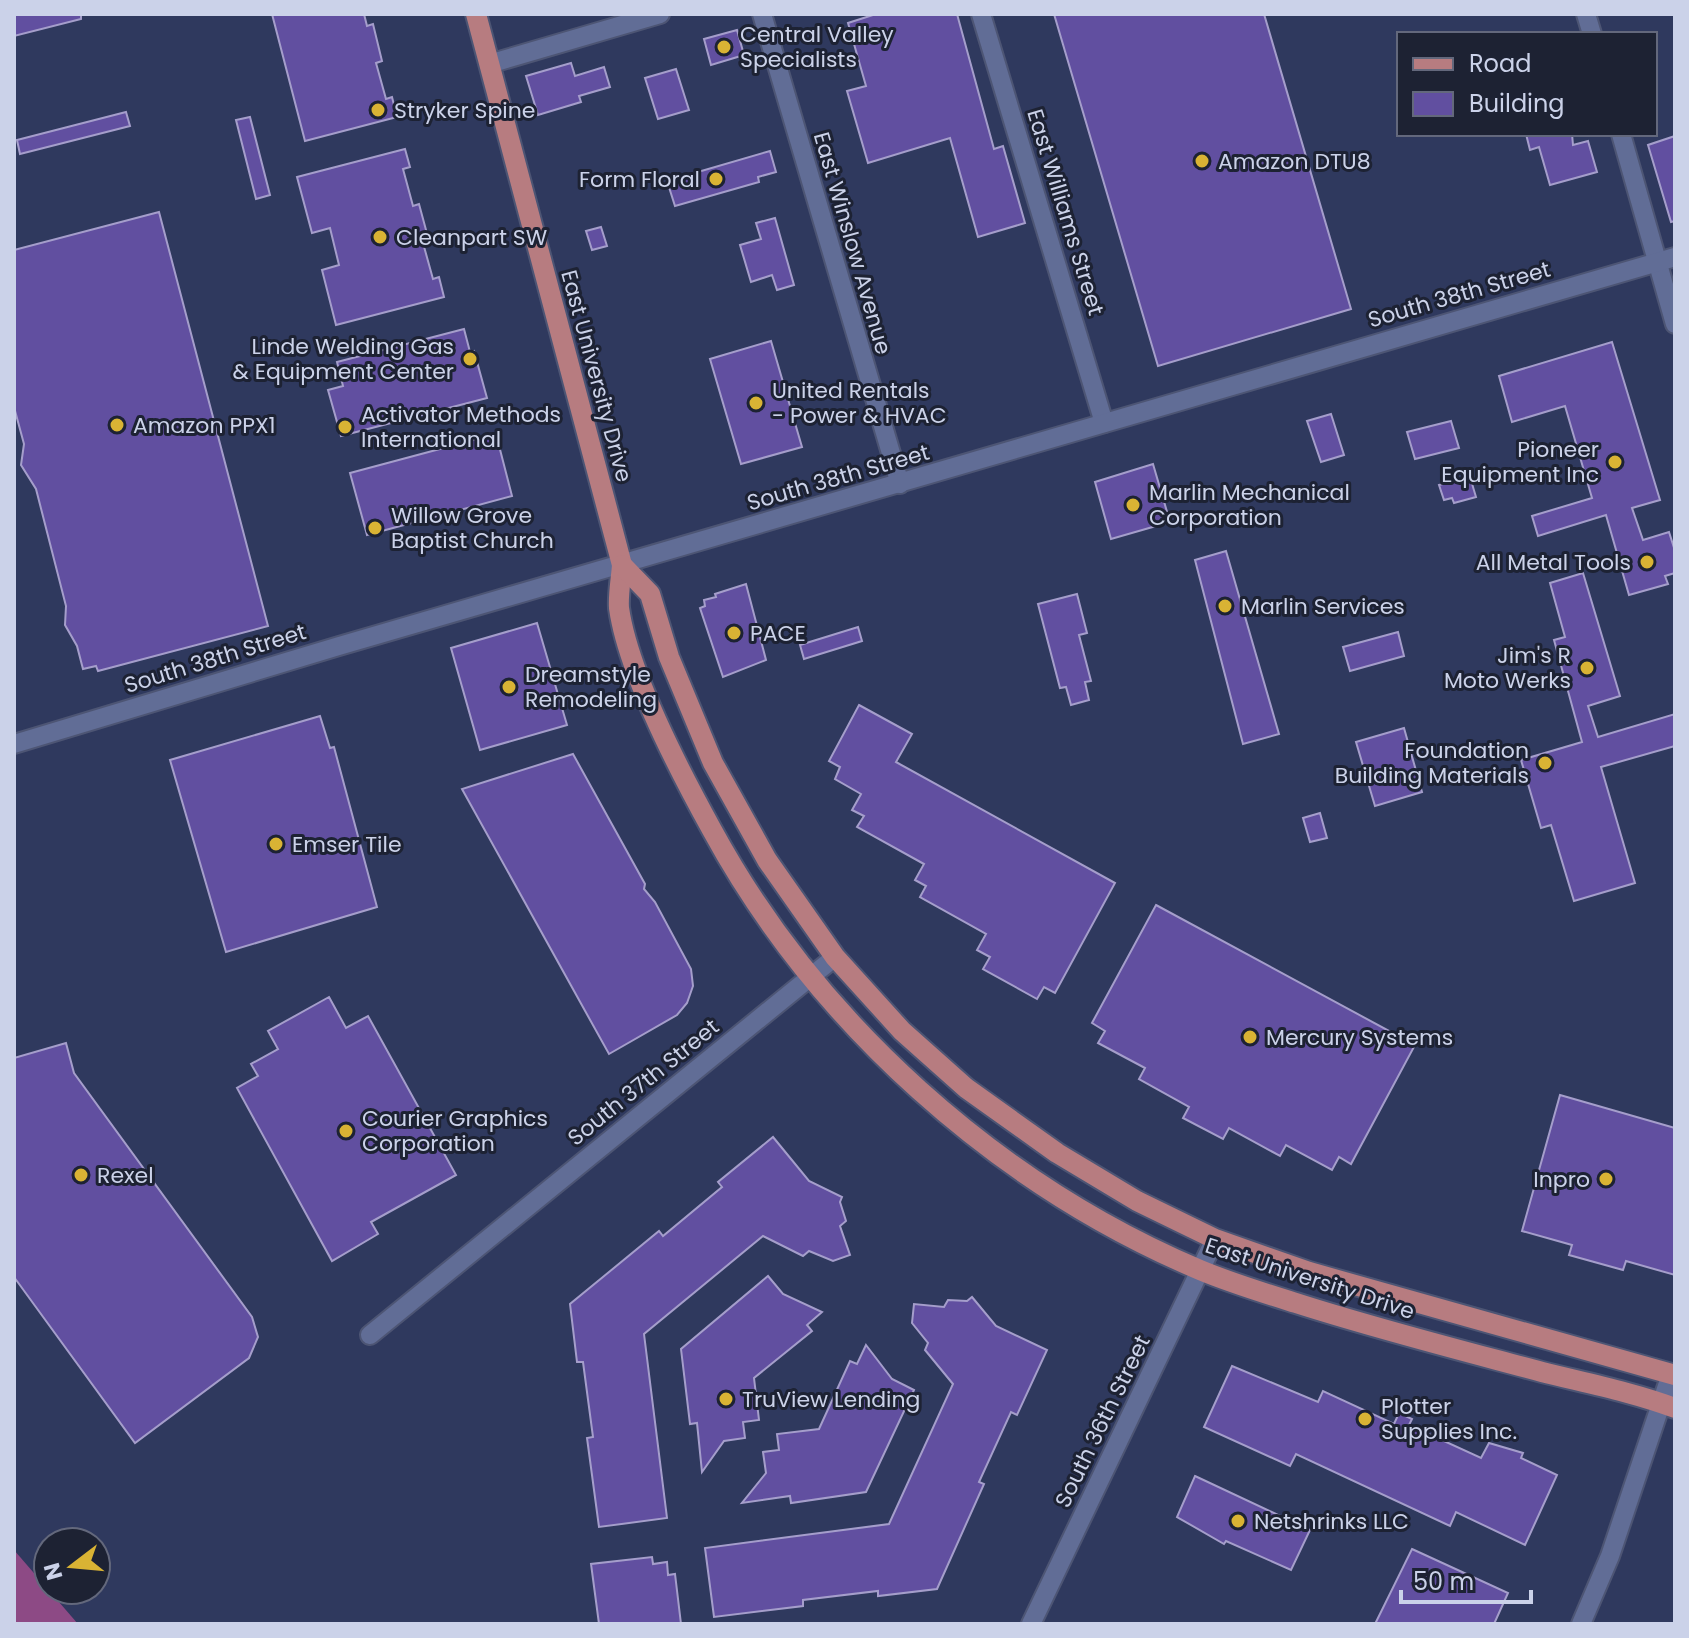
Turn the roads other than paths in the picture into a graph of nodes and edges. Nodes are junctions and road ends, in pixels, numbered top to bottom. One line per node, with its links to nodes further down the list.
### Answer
1 (476, 14): 5 (main road, East University Drive)
2 (660, 14): 5 (street)
3 (762, 14): 10 (street, East Winslow Avenue)
4 (981, 14): 9 (street, East Williams Street)
5 (489, 64): 11 (main road, East University Drive)
6 (1622, 136): 7 (street)
7 (1666, 259): 8 (street); 9 (street, South 38th Street)
8 (1675, 324)
9 (1104, 423): 10 (street, South 38th Street)
10 (900, 484): 11 (street, South 38th Street)
11 (622, 565): 12 (street, South 38th Street); 13 (main road, East University Drive); 14 (main road, East University Drive)
12 (14, 744)
13 (835, 957): 14 (street, South 37th Street); 15 (main road, East University Drive)
14 (809, 978): 16 (main road, East University Drive); 17 (street, South 37th Street)
15 (1215, 1239): 16 (street, South 36th Street); 18 (main road, East University Drive)
16 (1200, 1270): 19 (main road, East University Drive); 20 (street, South 36th Street)
17 (370, 1335)
18 (1673, 1374): 19 (street)
19 (1668, 1406): 21 (street)
20 (1031, 1624)
21 (1581, 1624)

